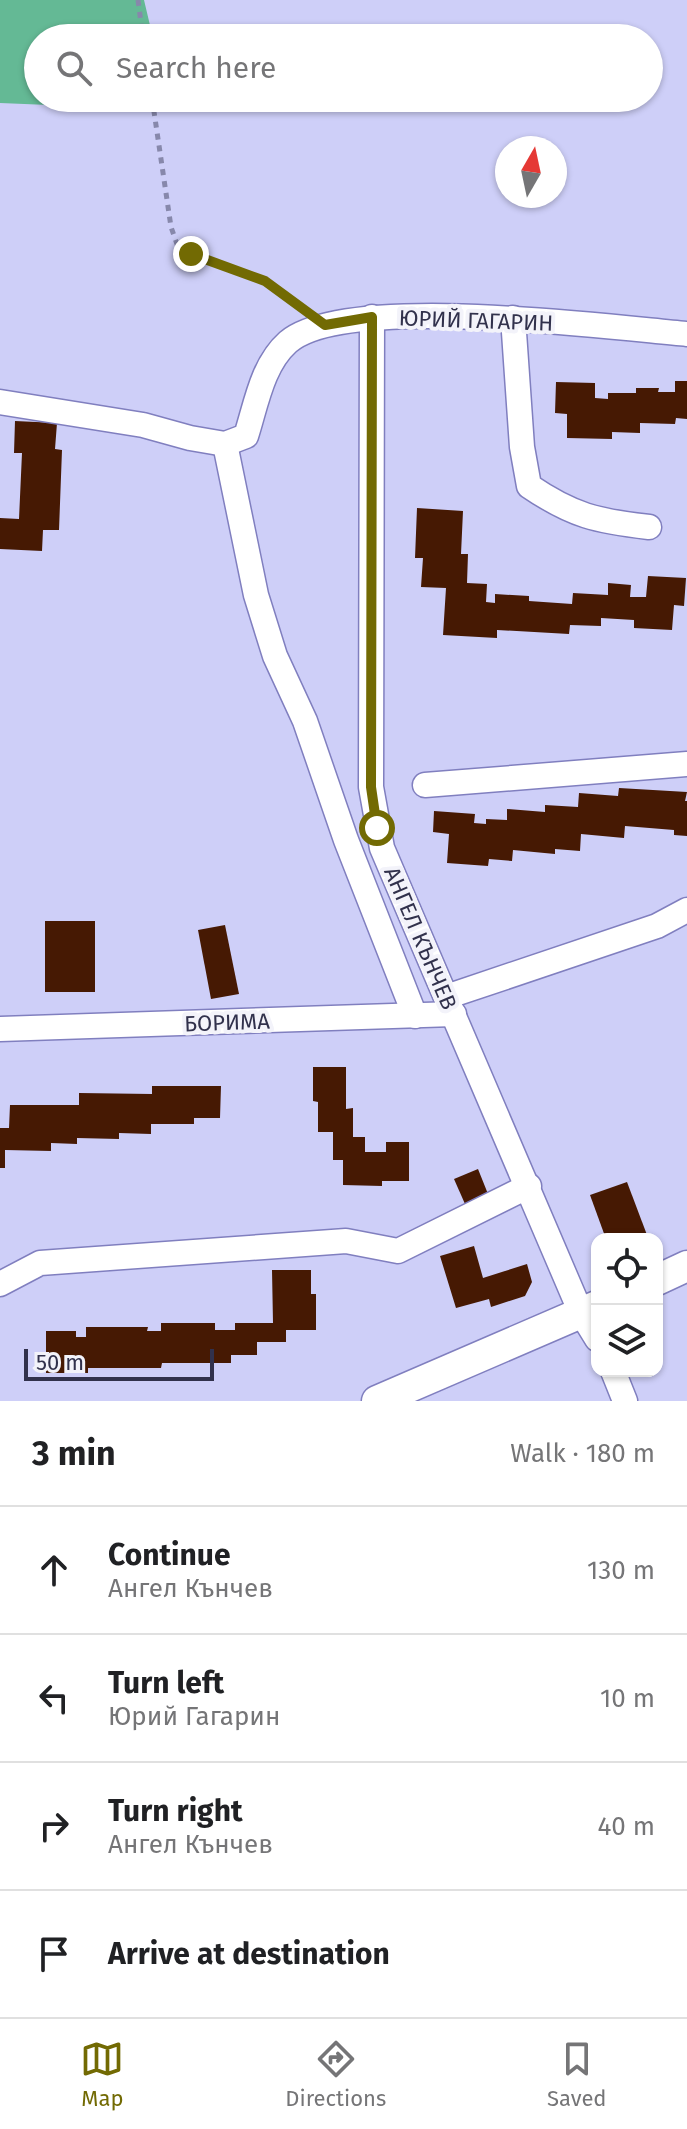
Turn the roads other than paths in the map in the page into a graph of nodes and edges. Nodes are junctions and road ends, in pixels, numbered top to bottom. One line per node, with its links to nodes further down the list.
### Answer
1 (372, 317): 2 (street, ЮРИЙ ГАГАРИН); 5 (street, ЮРИЙ ГАГАРИН); 10 (street, АНГЕЛ КЪНЧЕВ)
2 (513, 318): 3 (street, ЮРИЙ ГАГАРИН); 6 (street)
3 (687, 334)
4 (0, 402): 5 (street)
5 (225, 444): 11 (street)
6 (649, 527)
7 (687, 764): 8 (street)
8 (425, 785)
9 (687, 910): 10 (street, БОРИМА)
10 (450, 1006): 11 (street, БОРИМА); 13 (street, АНГЕЛ КЪНЧЕВ)
11 (415, 1016): 12 (street, БОРИМА)
12 (0, 1029)
13 (529, 1186): 16 (street); 17 (street, АНГЕЛ КЪНЧЕВ)
14 (687, 1266): 15 (street)
15 (663, 1277)
16 (0, 1284)
17 (589, 1310): 19 (street)
18 (615, 1377): 20 (street)
19 (377, 1401)
20 (625, 1401)

